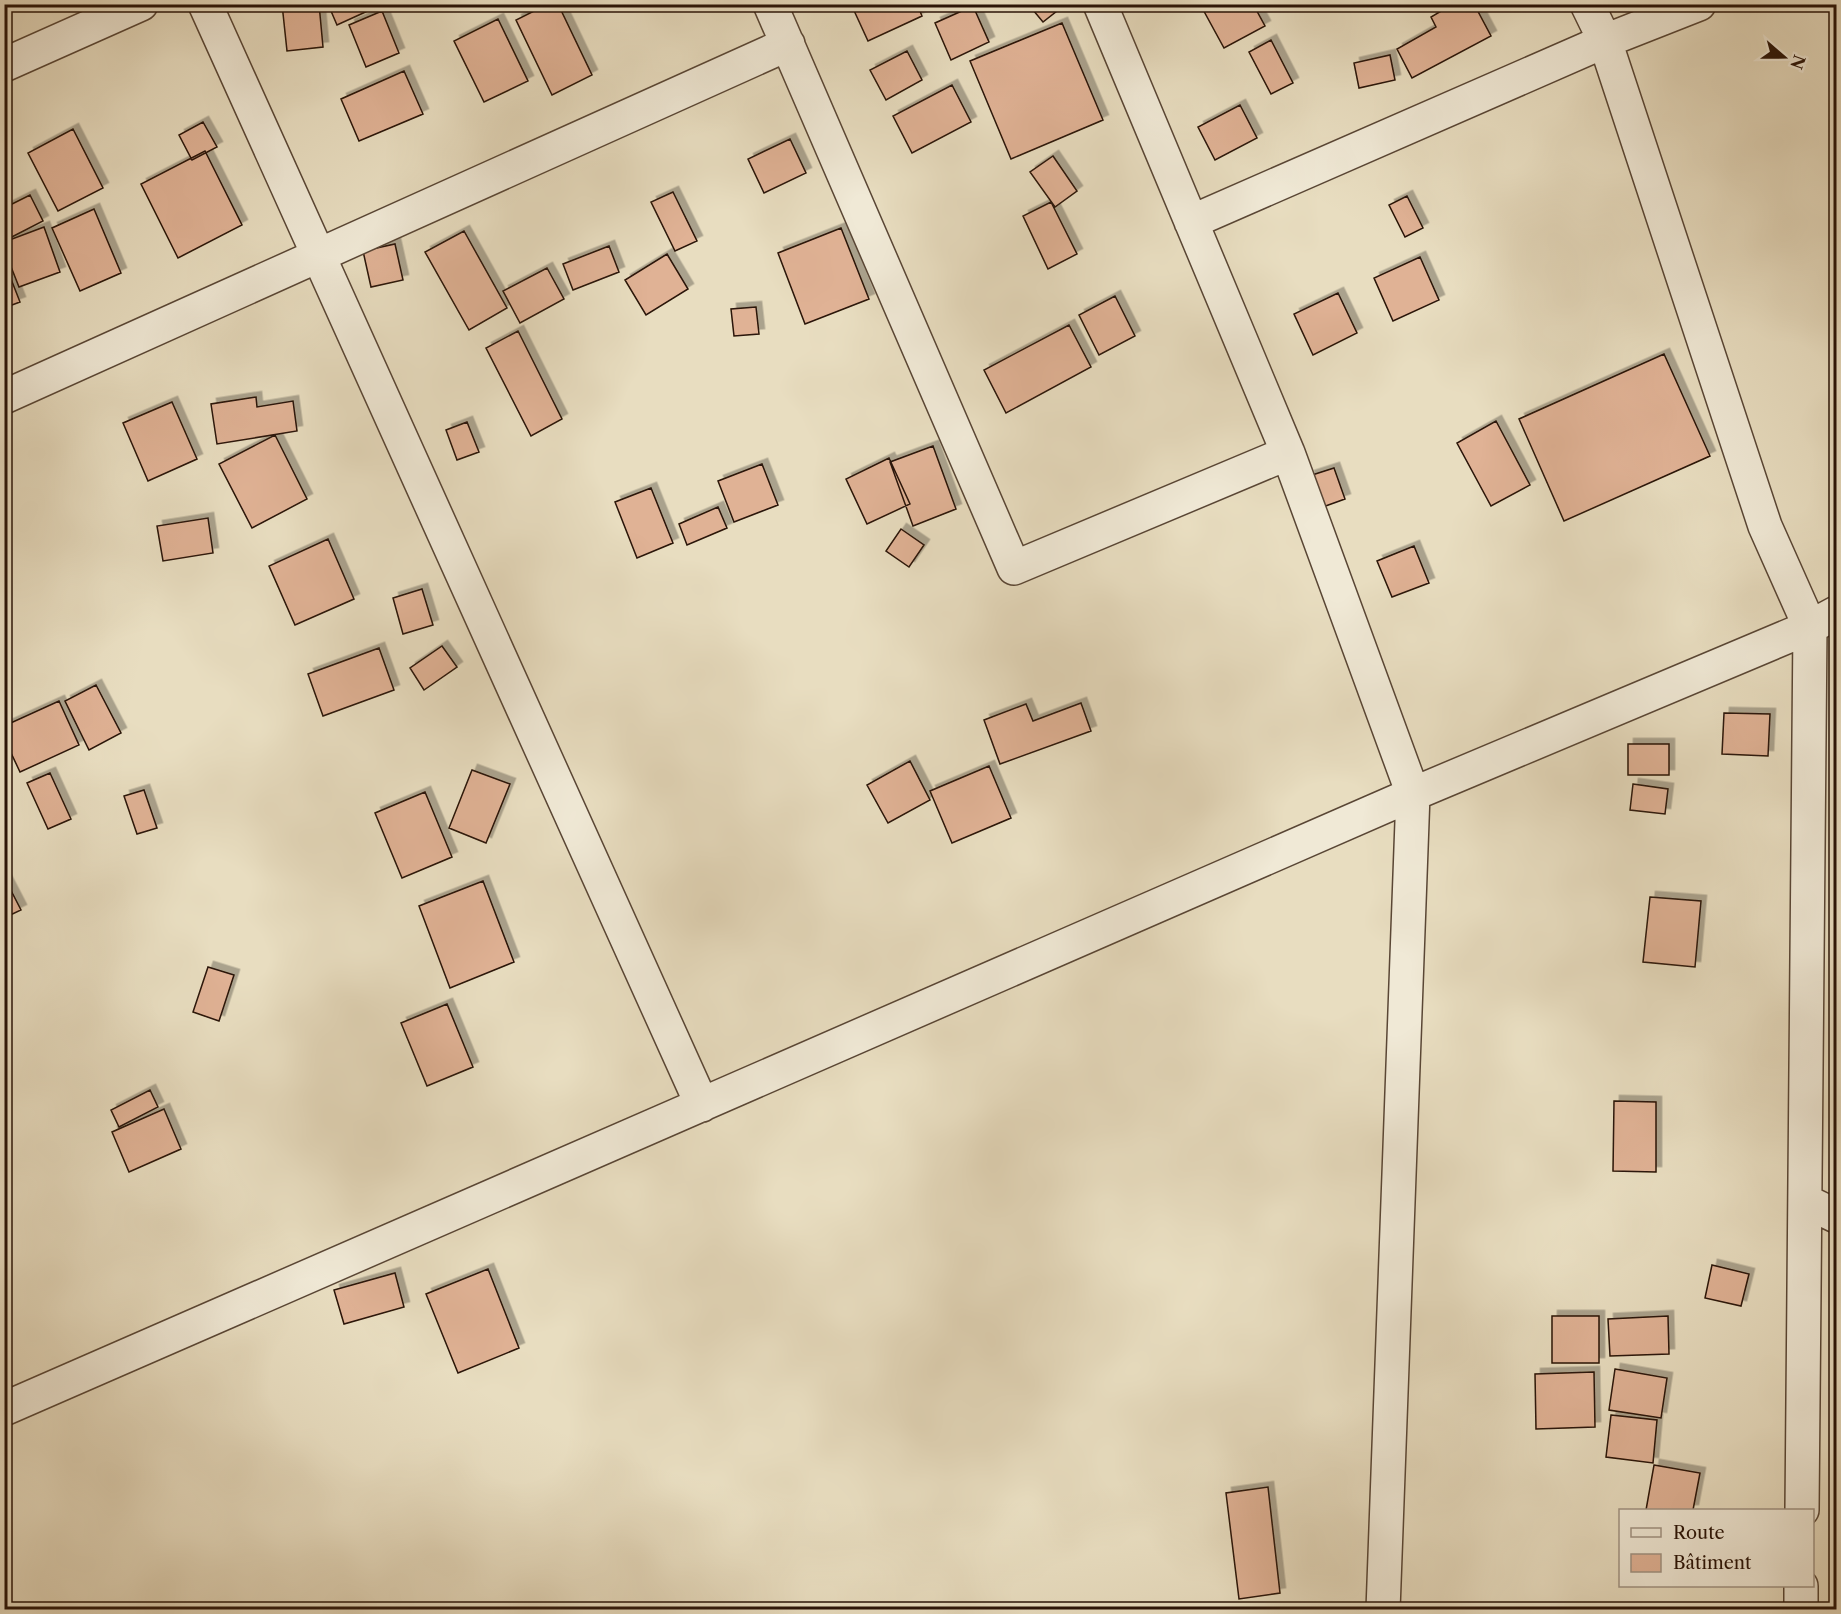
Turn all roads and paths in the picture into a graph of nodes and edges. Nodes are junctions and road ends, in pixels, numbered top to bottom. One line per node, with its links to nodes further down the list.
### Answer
1 (141, 4): 9 (street)
2 (205, 4): 11 (street)
3 (770, 4): 8 (street)
4 (1100, 4): 10 (street)
5 (1587, 4): 7 (street)
6 (1699, 4): 7 (street)
7 (1605, 41): 10 (street); 14 (street)
8 (788, 44): 11 (street); 13 (street)
9 (4, 65)
10 (1191, 222): 13 (street)
11 (318, 256): 12 (street); 17 (street)
12 (4, 397)
13 (1288, 453): 16 (street)
14 (1823, 620): 15 (street); 16 (street)
15 (1823, 728): 18 (street)
16 (1413, 794): 17 (street); 24 (street)
17 (702, 1105): 20 (street)
18 (1805, 1201): 19 (street); 21 (street)
19 (1836, 1216)
20 (4, 1409)
21 (1802, 1509)
22 (1801, 1587): 23 (street)
23 (1801, 1609)
24 (1383, 1610)

